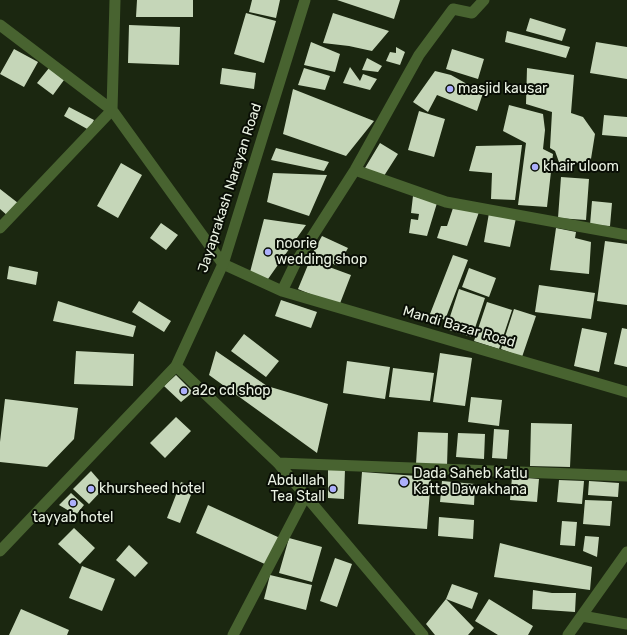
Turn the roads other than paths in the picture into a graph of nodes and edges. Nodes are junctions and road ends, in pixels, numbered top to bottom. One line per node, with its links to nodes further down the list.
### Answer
1 (115, 0): 5 (street)
2 (305, 0): 9 (street, Jayaprakash Narayan Road)
3 (484, 0): 6 (street)
4 (0, 25): 5 (street)
5 (112, 110): 7 (street); 9 (street)
6 (355, 170): 8 (street); 10 (street)
7 (0, 228)
8 (627, 235)
9 (223, 264): 10 (street, Mandi Bazar Road); 11 (street, Jayaprakash Narayan Road)
10 (282, 291): 12 (street, Mandi Bazar Road)
11 (176, 366): 13 (street); 16 (street, Jayaprakash Narayan Road)
12 (627, 392)
13 (278, 463): 14 (street); 15 (street)
14 (627, 476)
15 (306, 495): 20 (street); 21 (street)
16 (0, 551)
17 (627, 552): 18 (street)
18 (582, 616): 19 (street); 22 (street)
19 (627, 624)
20 (233, 635)
21 (423, 635)
22 (568, 635)

